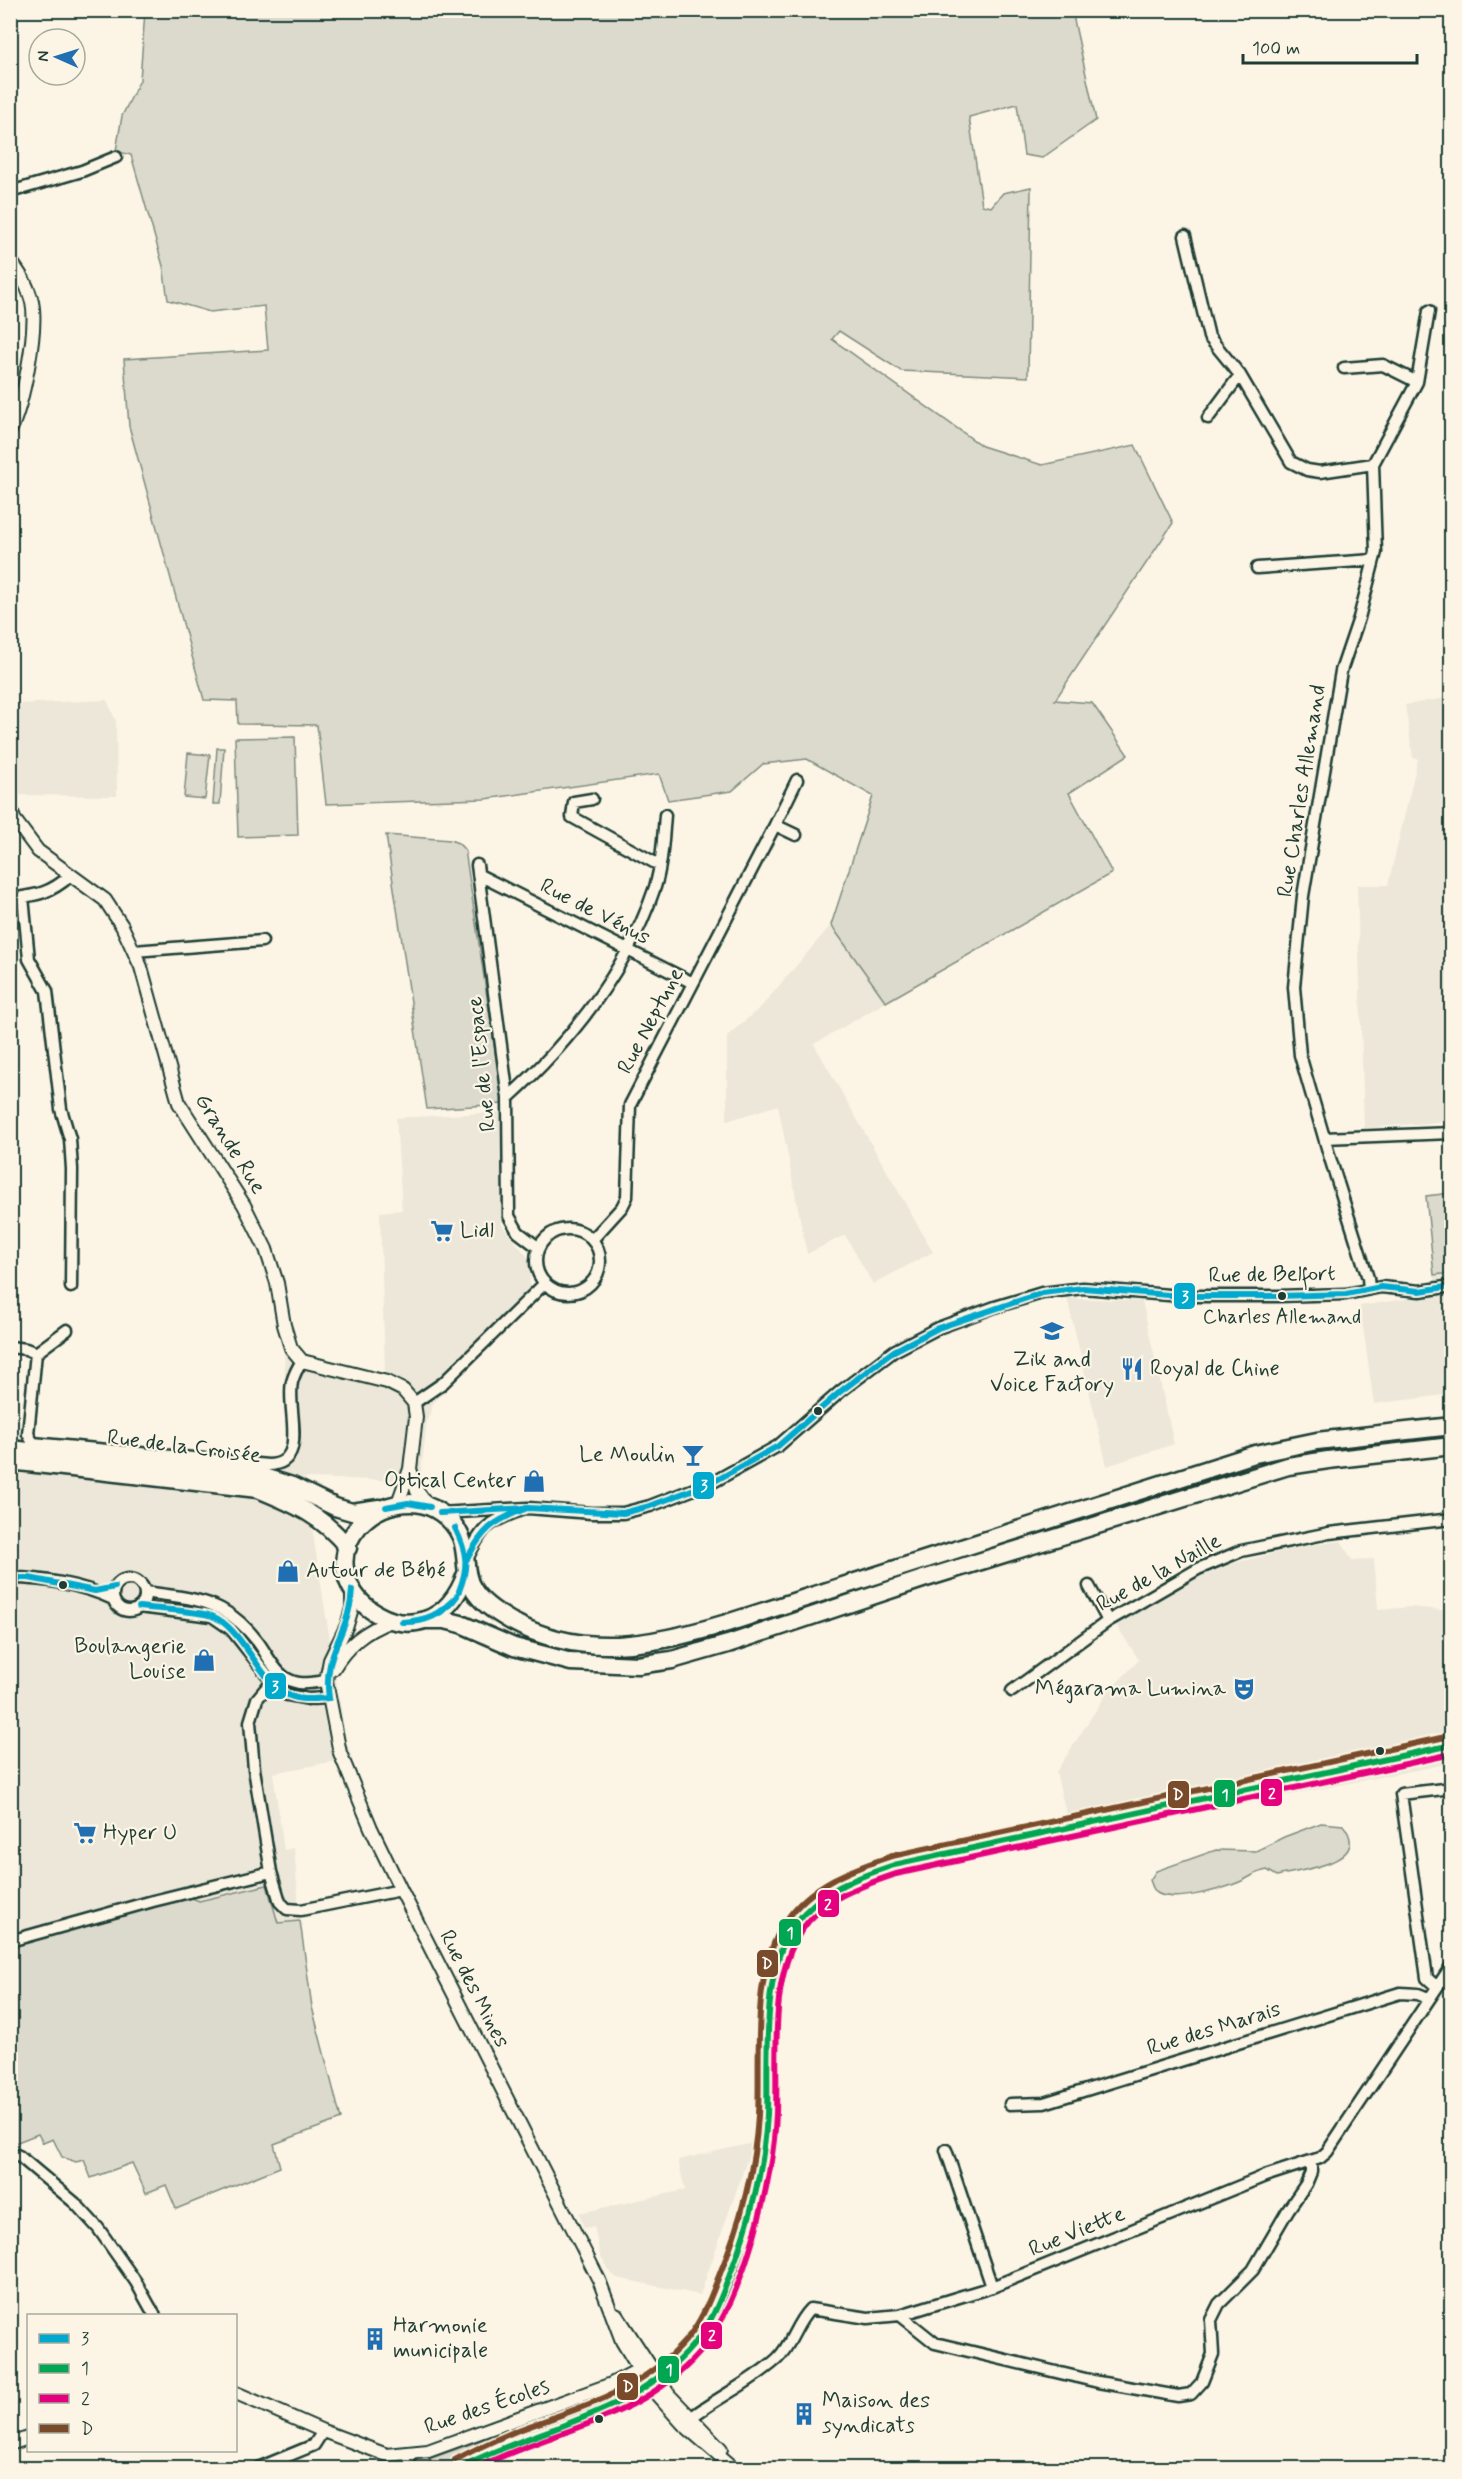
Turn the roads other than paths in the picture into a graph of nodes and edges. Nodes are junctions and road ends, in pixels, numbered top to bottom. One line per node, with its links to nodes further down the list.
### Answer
1 (116, 157): 2 (street)
2 (10, 192)
3 (1185, 236): 7 (street)
4 (10, 260): 10 (street)
5 (1429, 311): 8 (street)
6 (1344, 368): 8 (street)
7 (1240, 375): 9 (street); 11 (street)
8 (1417, 382): 11 (street)
9 (1208, 418)
10 (10, 430)
11 (1373, 464): 12 (street, Rue Charles Allemand)
12 (1374, 560): 13 (street); 31 (street, Rue Charles Allemand)
13 (1257, 568)
14 (797, 780): 18 (street, Rue Neptune)
15 (592, 799): 20 (street)
16 (10, 805): 22 (street, Grande Rue)
17 (665, 815): 20 (street)
18 (775, 825): 19 (street); 28 (street, Rue Neptune)
19 (796, 835)
20 (659, 866): 27 (street)
21 (478, 870): 27 (street, Rue de Vénus); 29 (street, Rue de l'Espace)
22 (70, 876): 23 (street); 26 (street, Grande Rue)
23 (23, 897): 24 (street); 36 (street)
24 (10, 898)
25 (262, 941): 26 (street)
26 (134, 951): 41 (street, Grande Rue)
27 (629, 951): 28 (street, Rue de Vénus); 29 (street)
28 (693, 983): 32 (street, Rue Neptune)
29 (508, 1098): 33 (street, Rue de l'Espace)
30 (1452, 1132): 31 (street)
31 (1324, 1138): 37 (street, Rue Charles Allemand)
32 (592, 1240): 33 (street); 34 (street)
33 (539, 1248): 34 (street)
34 (545, 1283): 42 (street)
35 (1452, 1286): 37 (street, Rue de Belfort)
36 (71, 1287)
37 (1369, 1289): 49 (street, Rue de Belfort)
38 (67, 1330): 40 (street)
39 (10, 1347): 40 (street)
40 (36, 1353): 41 (street)
41 (302, 1360): 42 (street)
42 (414, 1403): 47 (street)
43 (1452, 1426): 53 (main road)
44 (1452, 1446): 62 (main road)
45 (10, 1449): 48 (main road, Rue de la Croisée)
46 (10, 1461): 52 (main road)
47 (410, 1469): 48 (street); 50 (street)
48 (391, 1505): 50 (main road); 52 (main road)
49 (528, 1508): 50 (street); 53 (street)
50 (435, 1510): 53 (main road)
51 (1452, 1519): 64 (street, Rue de la Naille)
52 (348, 1548): 57 (main road)
53 (466, 1567): 62 (main road)
54 (10, 1578): 58 (street)
55 (1089, 1586): 64 (street)
56 (115, 1587): 58 (street); 59 (street); 60 (street)
57 (352, 1590): 63 (main road); 66 (street, Rue des Mines)
58 (95, 1591): 60 (street)
59 (145, 1592): 61 (street); 66 (street)
60 (113, 1599): 61 (street)
61 (139, 1607): 65 (street)
62 (426, 1620): 63 (main road)
63 (391, 1621): 66 (street)
64 (1108, 1622): 67 (street, Rue de la Naille)
65 (272, 1681): 68 (street); 71 (street)
66 (326, 1681): 68 (street, Rue des Mines)
67 (1012, 1691)
68 (328, 1698): 72 (street, Rue des Mines)
69 (1452, 1745): 85 (street)
70 (1452, 1788): 75 (street)
71 (271, 1872): 72 (street); 73 (street)
72 (401, 1890): 84 (street, Rue des Mines)
73 (10, 1941)
74 (1452, 1965): 75 (street, Rue Viette)
75 (1437, 1986): 76 (street, Rue Viette)
76 (1428, 1998): 77 (street, Rue des Marais); 80 (street, Rue Viette)
77 (1010, 2104)
78 (946, 2150): 81 (street)
79 (10, 2152): 82 (street)
80 (1311, 2162): 81 (street, Rue Viette); 83 (street)
81 (992, 2287): 83 (street, Rue Viette)
82 (154, 2314)
83 (900, 2315): 87 (street, Rue Viette)
84 (643, 2367): 85 (street, Rue des Mines); 91 (street, Rue des Écoles)
85 (654, 2384): 87 (street, Rue des Mines); 94 (street)
86 (237, 2393): 88 (street, Rue des Écoles)
87 (687, 2421): 95 (street, Rue des Mines); 96 (street, Rue des Mines)
88 (322, 2431): 91 (street, Rue des Écoles); 92 (street)
89 (27, 2438): 90 (street)
90 (10, 2444)
91 (412, 2452): 93 (street)
92 (258, 2469)
93 (406, 2469)
94 (459, 2469)
95 (734, 2469)
96 (739, 2469)

